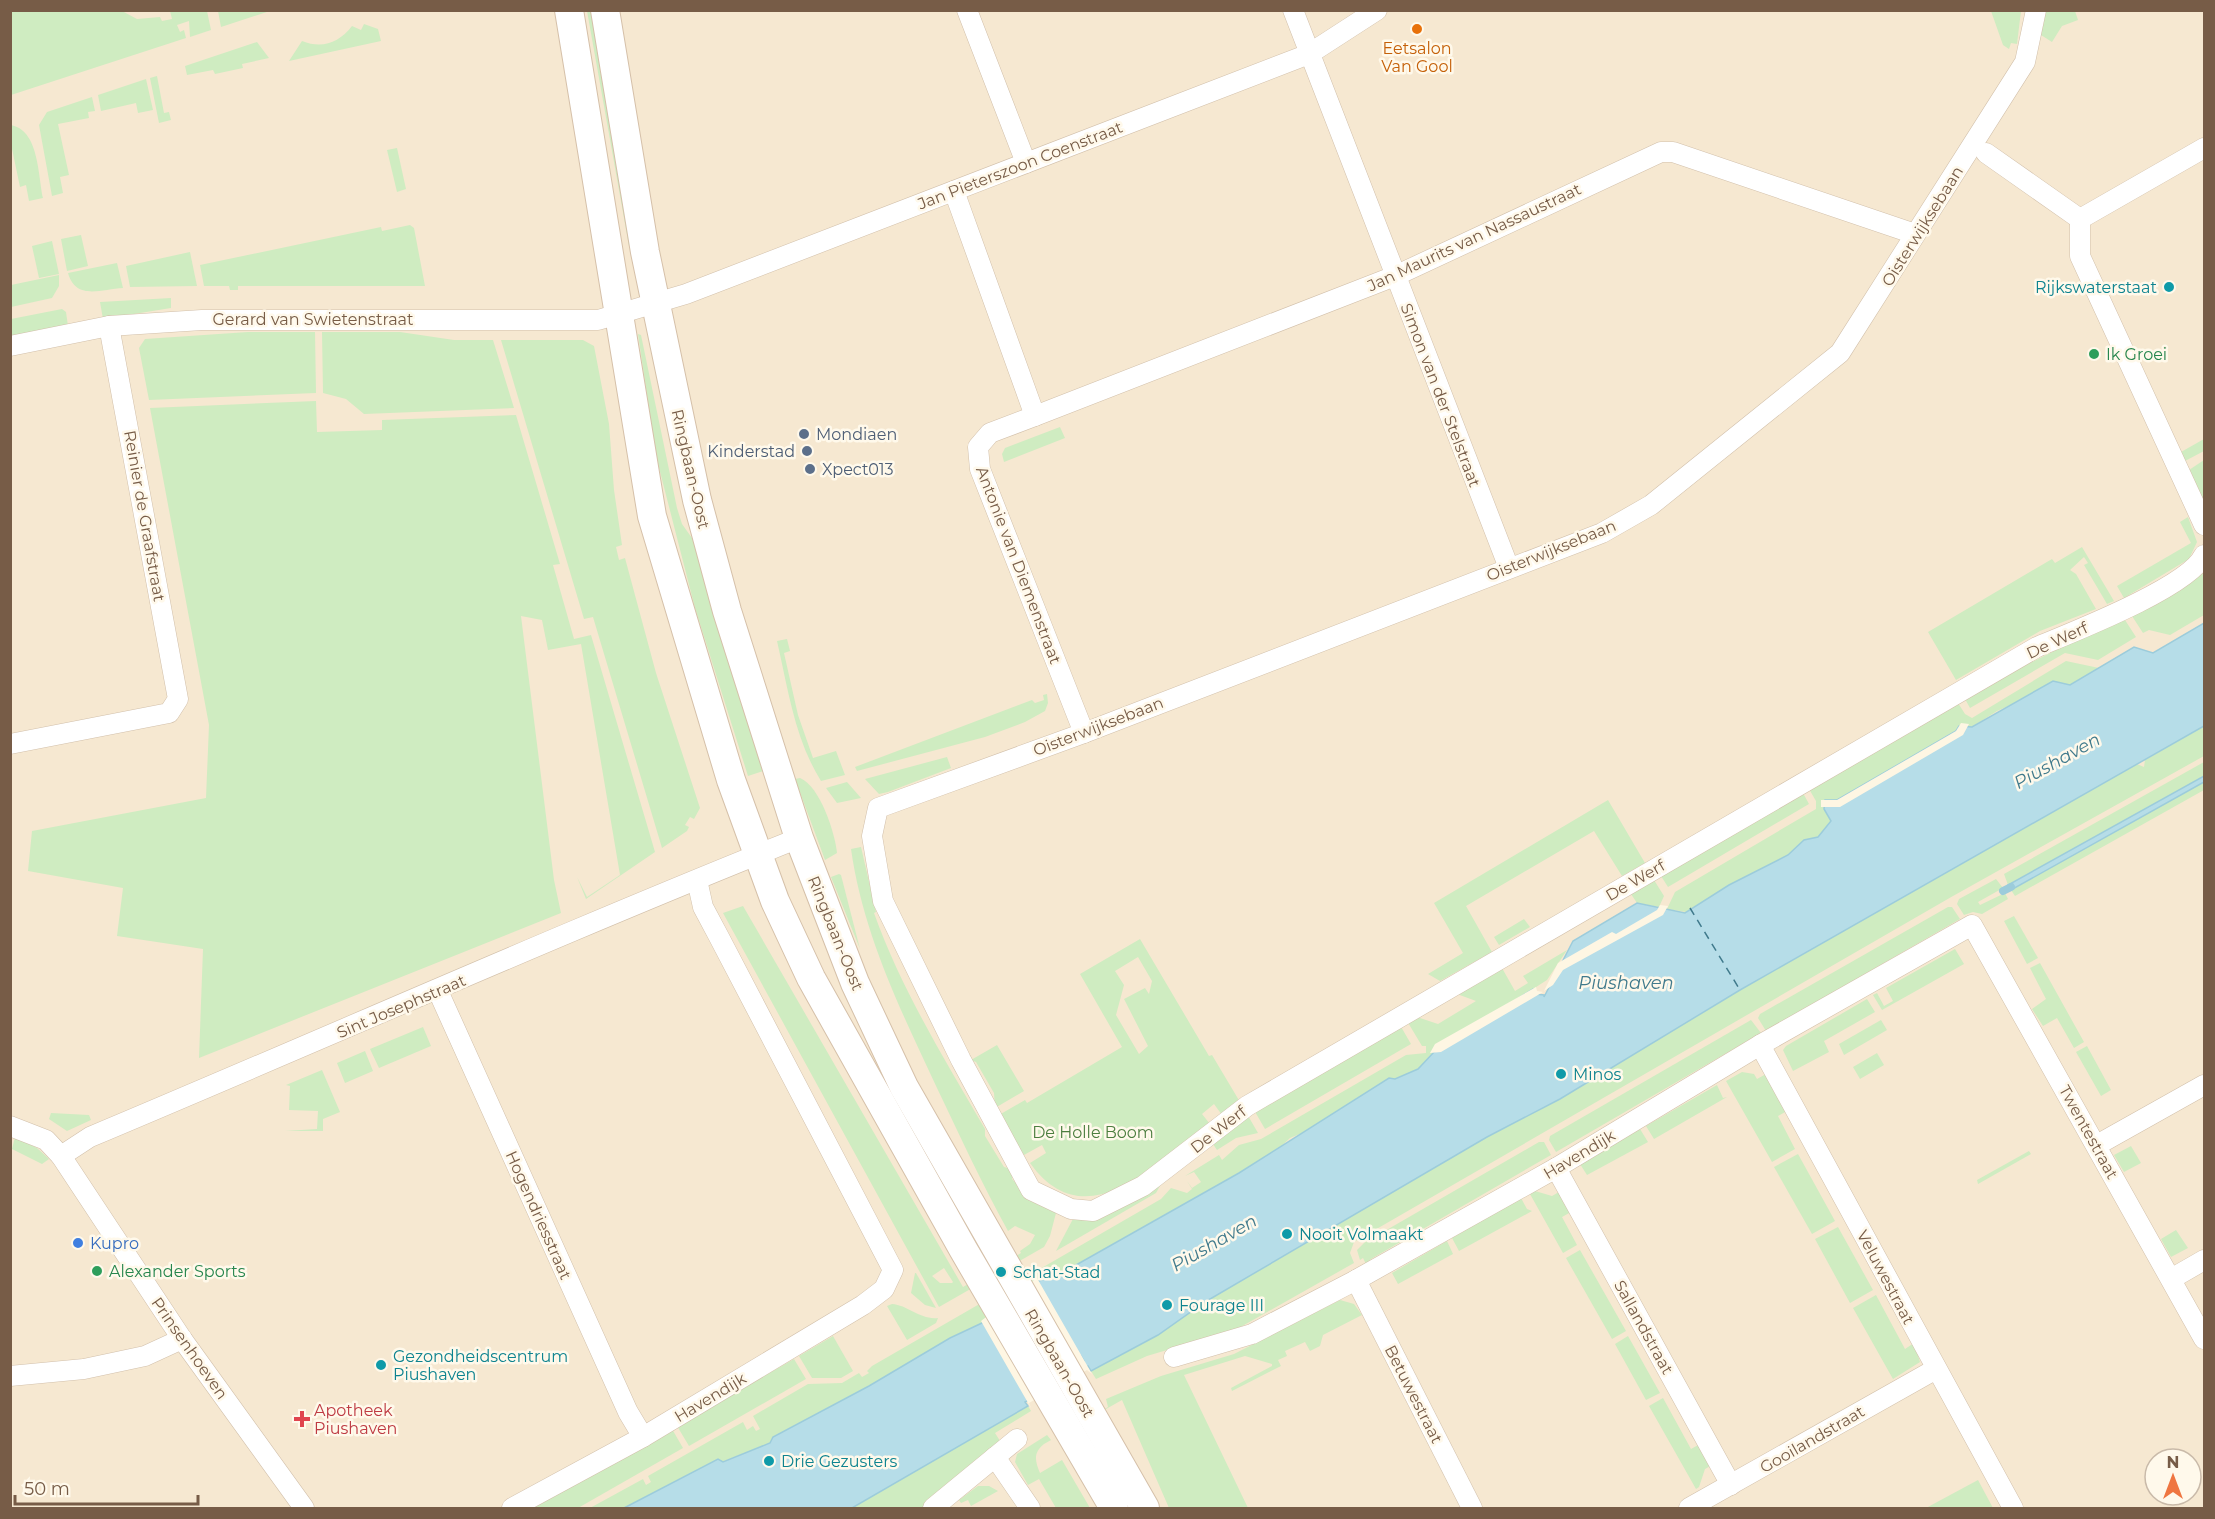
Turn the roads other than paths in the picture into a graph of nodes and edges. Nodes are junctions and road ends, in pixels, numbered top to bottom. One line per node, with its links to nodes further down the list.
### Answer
1 (569, 10): 16 (main road, Ringbaan-Oost)
2 (605, 10): 15 (main road, Ringbaan-Oost)
3 (967, 10): 10 (street)
4 (1293, 10): 7 (street, Simon van der Stelstraat)
5 (1377, 10): 7 (street, Jan Pieterszoon Coenstraat)
6 (2036, 10): 13 (street, Oisterwijksebaan)
7 (1310, 54): 10 (street, Jan Pieterszoon Coenstraat); 14 (street, Simon van der Stelstraat)
8 (2205, 148): 12 (street)
9 (1986, 153): 12 (street)
10 (1026, 163): 11 (street, Jan Pieterszoon Coenstraat)
11 (954, 191): 15 (street, Jan Pieterszoon Coenstraat); 19 (street)
12 (2080, 219): 20 (street)
13 (1916, 234): 14 (street, Jan Maurits van Nassaustraat); 22 (street, Oisterwijksebaan)
14 (1395, 276): 19 (street, Jan Maurits van Nassaustraat); 22 (street, Simon van der Stelstraat)
15 (655, 305): 16 (street); 25 (main road, Ringbaan-Oost)
16 (617, 317): 17 (street, Gerard van Swietenstraat); 26 (main road, Ringbaan-Oost)
17 (109, 326): 18 (street, Gerard van Swietenstraat); 24 (street, Reinier de Graafstraat)
18 (10, 346)
19 (1035, 416): 23 (street, Antonie van Diemenstraat)
20 (2205, 525)
21 (2205, 555): 36 (street, De Werf)
22 (1509, 568): 23 (street, Oisterwijksebaan)
23 (1084, 733): 36 (street, Oisterwijksebaan)
24 (10, 744)
25 (799, 838): 26 (street, Sint Josephstraat); 37 (main road, Ringbaan-Oost)
26 (758, 854): 27 (street, Sint Josephstraat); 37 (main road, Ringbaan-Oost)
27 (697, 880): 29 (street, Sint Josephstraat); 46 (street, Havendijk)
28 (1972, 925): 30 (street, Havendijk); 33 (street, Twentestraat)
29 (438, 991): 34 (street, Sint Josephstraat); 46 (street, Hogendriesstraat)
30 (1760, 1045): 35 (street, Havendijk); 44 (street, Veluwestraat)
31 (2205, 1084): 33 (street)
32 (10, 1126): 34 (street)
33 (2097, 1145): 39 (street, Twentestraat)
34 (61, 1156): 41 (street, Prinsenhoeven)
35 (1556, 1168): 40 (street, Havendijk); 50 (street, Sallandstraat)
36 (1071, 1209)
37 (976, 1244): 48 (main road, Ringbaan-Oost)
38 (2205, 1260): 39 (street)
39 (2171, 1279): 42 (street, Twentestraat)
40 (1356, 1280): 43 (street, Havendijk); 57 (street, Betuwestraat)
41 (182, 1339): 45 (street); 51 (street, Prinsenhoeven)
42 (2205, 1339)
43 (1174, 1357)
44 (1936, 1369): 50 (street, Gooilandstraat); 59 (street, Veluwestraat)
45 (10, 1376)
46 (644, 1437): 52 (street, Havendijk)
47 (1017, 1439): 49 (street)
48 (1092, 1446): 55 (main road, Ringbaan-Oost); 56 (main road, Ringbaan-Oost)
49 (995, 1457): 53 (street); 54 (street)
50 (1731, 1485): 58 (street, Gooilandstraat)
51 (304, 1509)
52 (512, 1509)
53 (933, 1509)
54 (1030, 1509)
55 (1114, 1509)
56 (1144, 1509)
57 (1472, 1509)
58 (1689, 1509)
59 (2013, 1509)

